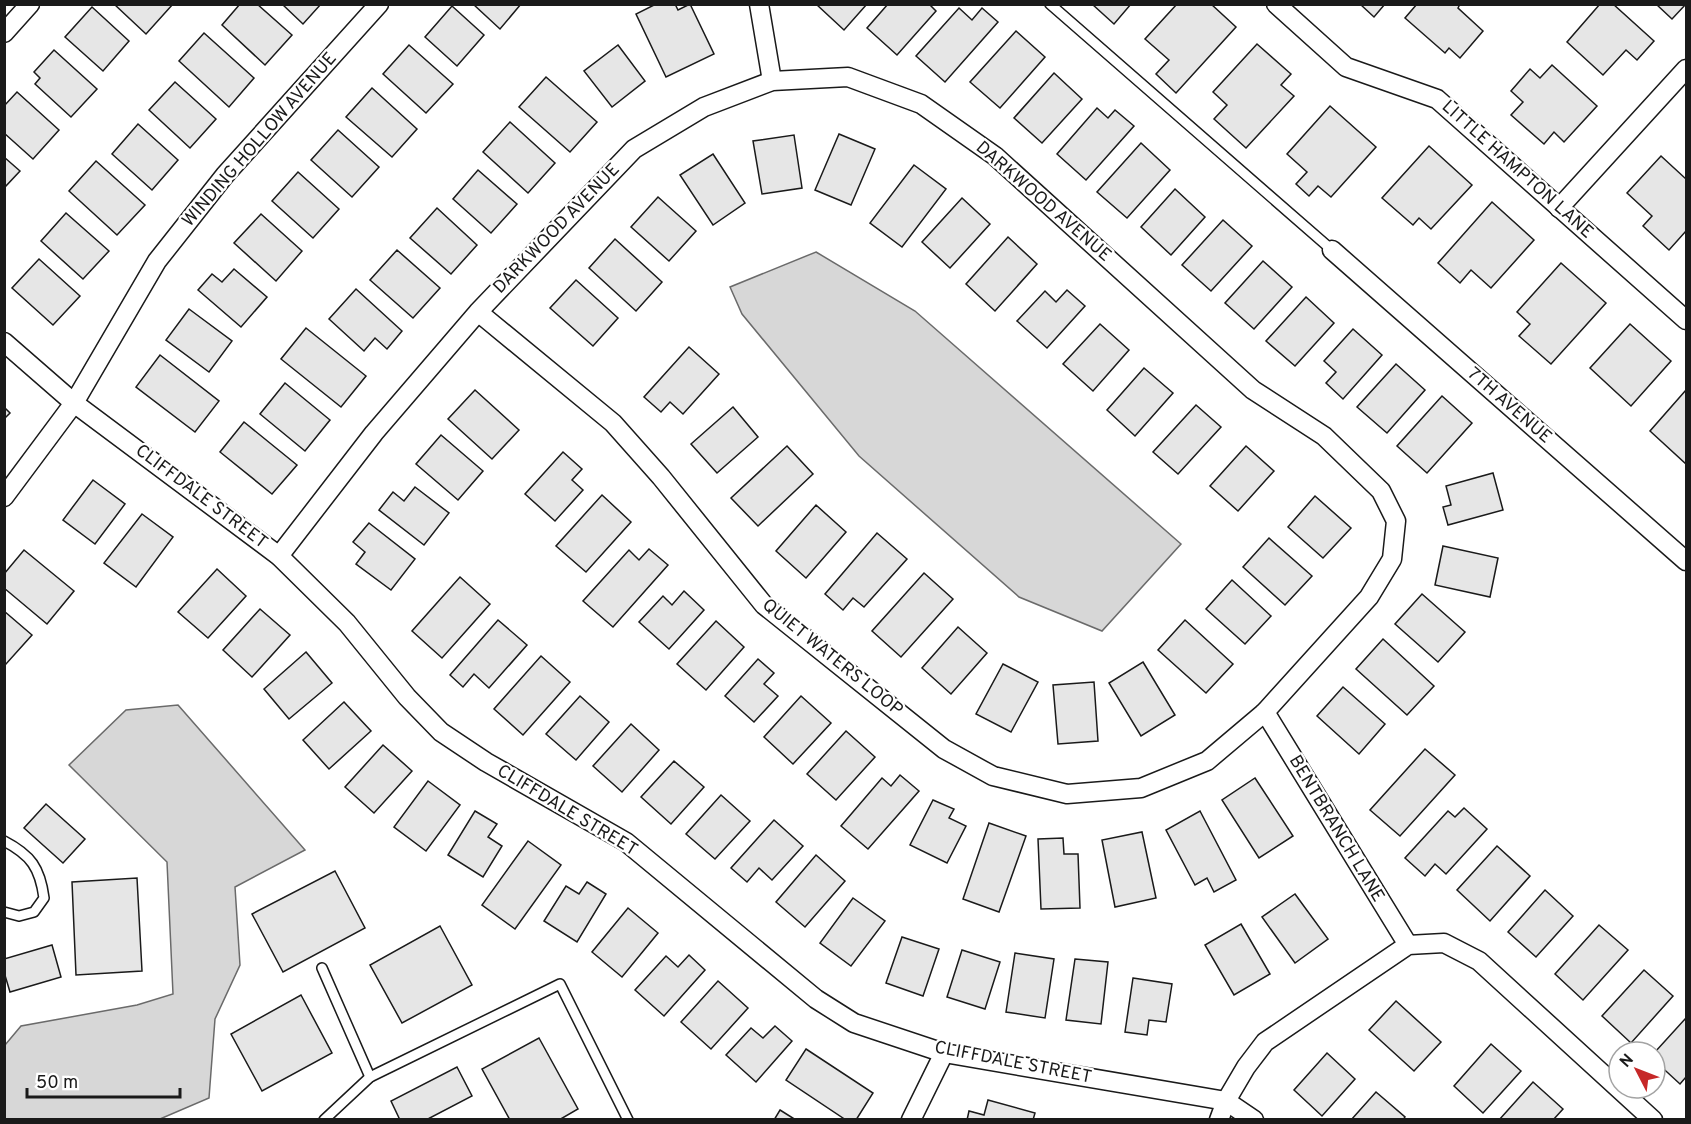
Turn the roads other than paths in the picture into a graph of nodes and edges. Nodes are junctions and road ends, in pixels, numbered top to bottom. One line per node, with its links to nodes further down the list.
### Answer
1 (30, 4): 6 (street)
2 (379, 4): 14 (street, WINDING HOLLOW AVENUE)
3 (759, 4): 8 (street)
4 (1050, 4): 10 (lane)
5 (1276, 4): 9 (street, LITTLE HAMPTON LANE)
6 (4, 33)
7 (1686, 69): 9 (street)
8 (772, 81): 11 (street, DARKWOOD AVENUE); 18 (street, DARKWOOD AVENUE)
9 (1559, 208): 12 (street, LITTLE HAMPTON LANE)
10 (1332, 250): 17 (street, 7TH AVENUE)
11 (478, 312): 16 (street, DARKWOOD AVENUE); 18 (street, QUIET WATERS LOOP)
12 (1686, 320)
13 (4, 342): 14 (street, CLIFFDALE STREET)
14 (74, 403): 15 (street, WINDING HOLLOW AVENUE); 16 (street, CLIFFDALE STREET)
15 (4, 497)
16 (279, 556): 23 (street, CLIFFDALE STREET)
17 (1686, 561)
18 (1265, 712): 21 (street, BENTBRANCH LANE)
19 (4, 841): 20 (lane)
20 (4, 912)
21 (1408, 945): 25 (street); 31 (street)
22 (322, 968): 24 (lane)
23 (944, 1053): 25 (street, CLIFFDALE STREET); 28 (street)
24 (370, 1077): 26 (lane); 27 (lane)
25 (1226, 1101): 29 (street); 30 (street, CLIFFDALE STREET)
26 (324, 1119)
27 (628, 1119)
28 (910, 1119)
29 (1219, 1119)
30 (1254, 1119)
31 (1653, 1119)

